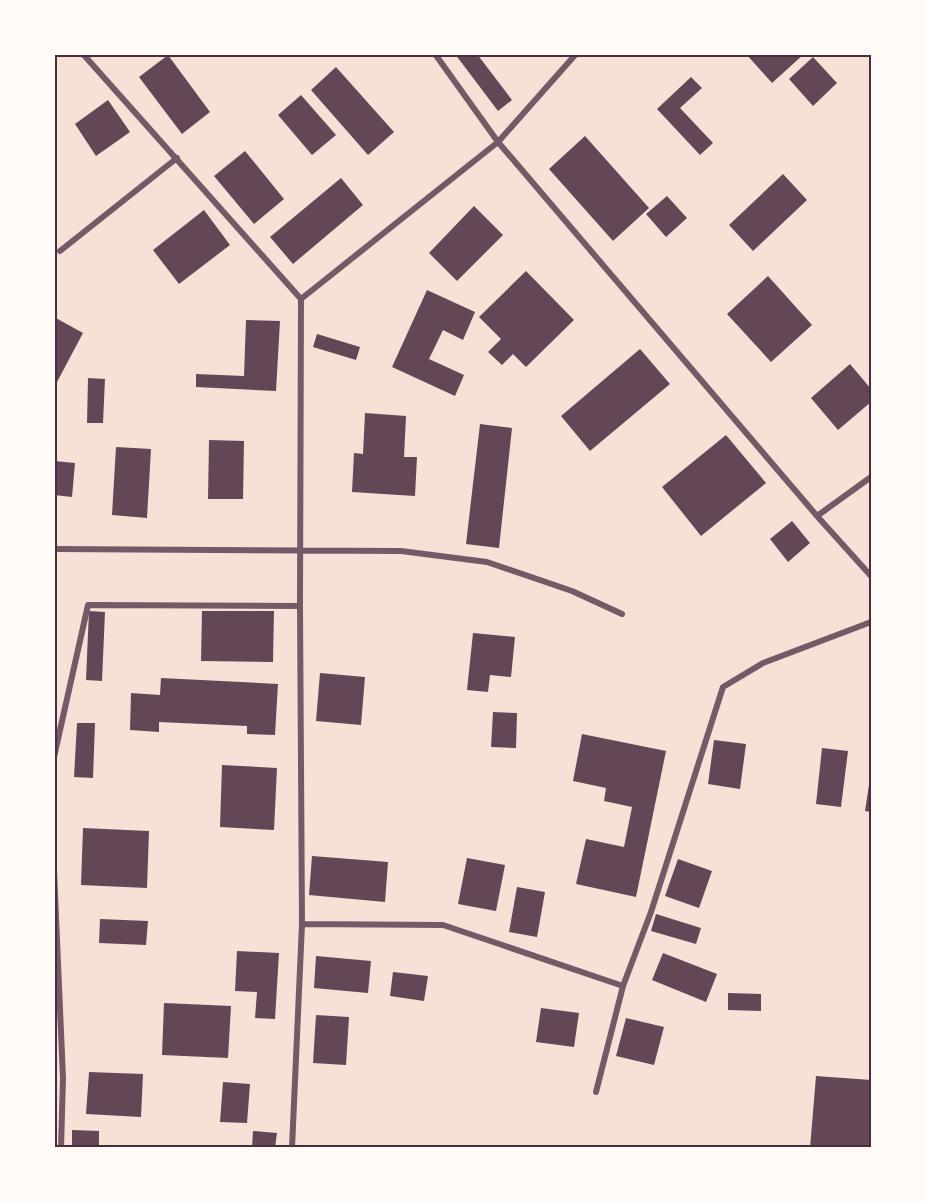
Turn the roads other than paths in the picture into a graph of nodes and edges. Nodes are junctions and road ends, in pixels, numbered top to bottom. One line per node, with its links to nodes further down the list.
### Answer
1 (83, 54): 5 (street)
2 (435, 54): 4 (street)
3 (576, 54): 4 (street)
4 (498, 142): 7 (street); 9 (street)
5 (177, 158): 6 (street); 7 (street)
6 (60, 251)
7 (301, 299): 11 (street)
8 (871, 477): 9 (street)
9 (818, 516): 12 (street)
10 (54, 549): 11 (street)
11 (300, 551): 13 (street); 14 (street)
12 (871, 576)
13 (300, 606): 16 (street); 18 (street)
14 (622, 614)
15 (871, 622): 19 (street)
16 (54, 757)
17 (54, 871): 21 (street)
18 (302, 924): 19 (street); 22 (street)
19 (623, 986): 20 (street)
20 (596, 1092)
21 (61, 1148)
22 (292, 1148)

